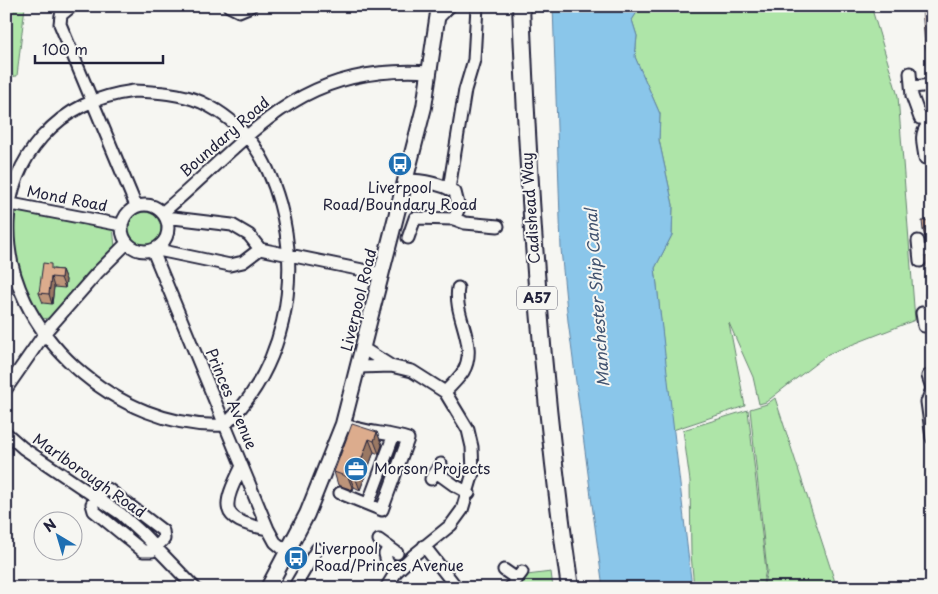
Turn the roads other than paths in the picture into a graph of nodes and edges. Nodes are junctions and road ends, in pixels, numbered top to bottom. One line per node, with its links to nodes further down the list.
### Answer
1 (72, 6): 12 (street)
2 (230, 6): 3 (street)
3 (251, 6)
4 (450, 6): 7 (street)
5 (477, 6): 17 (street)
6 (521, 6): 62 (highway, Cadishead Way / A57)
7 (438, 12): 8 (main road, Liverpool Road)
8 (430, 72): 14 (street, Boundary Road); 16 (main road, Liverpool Road)
9 (910, 73): 11 (street)
10 (932, 86): 11 (street)
11 (912, 91): 13 (street)
12 (92, 100): 14 (street); 18 (street); 19 (street)
13 (928, 118): 15 (street)
14 (246, 136): 20 (street, Boundary Road); 30 (street)
15 (925, 158)
16 (406, 180): 17 (street); 31 (main road, Liverpool Road)
17 (449, 189): 21 (street)
18 (8, 203): 22 (street, Mond Road); 33 (street)
19 (136, 206): 20 (street); 22 (street)
20 (164, 214): 26 (street); 27 (street)
21 (454, 219): 23 (street); 24 (street)
22 (121, 225): 25 (street)
23 (498, 226)
24 (408, 238)
25 (126, 244): 26 (street); 33 (street)
26 (155, 249): 27 (street); 42 (street, Princes Avenue)
27 (260, 249): 30 (street)
28 (932, 250): 29 (street)
29 (919, 251)
30 (289, 255): 31 (street); 42 (street)
31 (382, 274): 34 (main road, Liverpool Road)
32 (453, 295): 40 (street)
33 (45, 333): 39 (street); 42 (street)
34 (364, 349): 35 (street); 36 (main road, Liverpool Road)
35 (391, 366): 36 (street); 40 (street)
36 (359, 367): 41 (main road, Liverpool Road)
37 (928, 376): 38 (street)
38 (932, 388): 44 (street)
39 (6, 389)
40 (445, 392): 47 (street)
41 (343, 424): 48 (street); 53 (main road, Liverpool Road)
42 (225, 425): 45 (street, Princes Avenue)
43 (6, 433): 57 (street, Marlborough Road)
44 (932, 438)
45 (242, 466): 49 (street, Princes Avenue); 49 (street)
46 (436, 472): 47 (street)
47 (469, 492): 51 (street)
48 (340, 493)
49 (268, 529): 53 (street, Princes Avenue)
50 (379, 540): 55 (street)
51 (424, 546): 55 (street); 61 (street)
52 (317, 549): 59 (street)
53 (288, 553): 58 (main road, Liverpool Road)
54 (504, 570): 56 (street)
55 (396, 572): 60 (street)
56 (516, 580)
57 (195, 588)
58 (268, 588)
59 (294, 588)
60 (386, 588)
61 (457, 588)
62 (570, 588)

